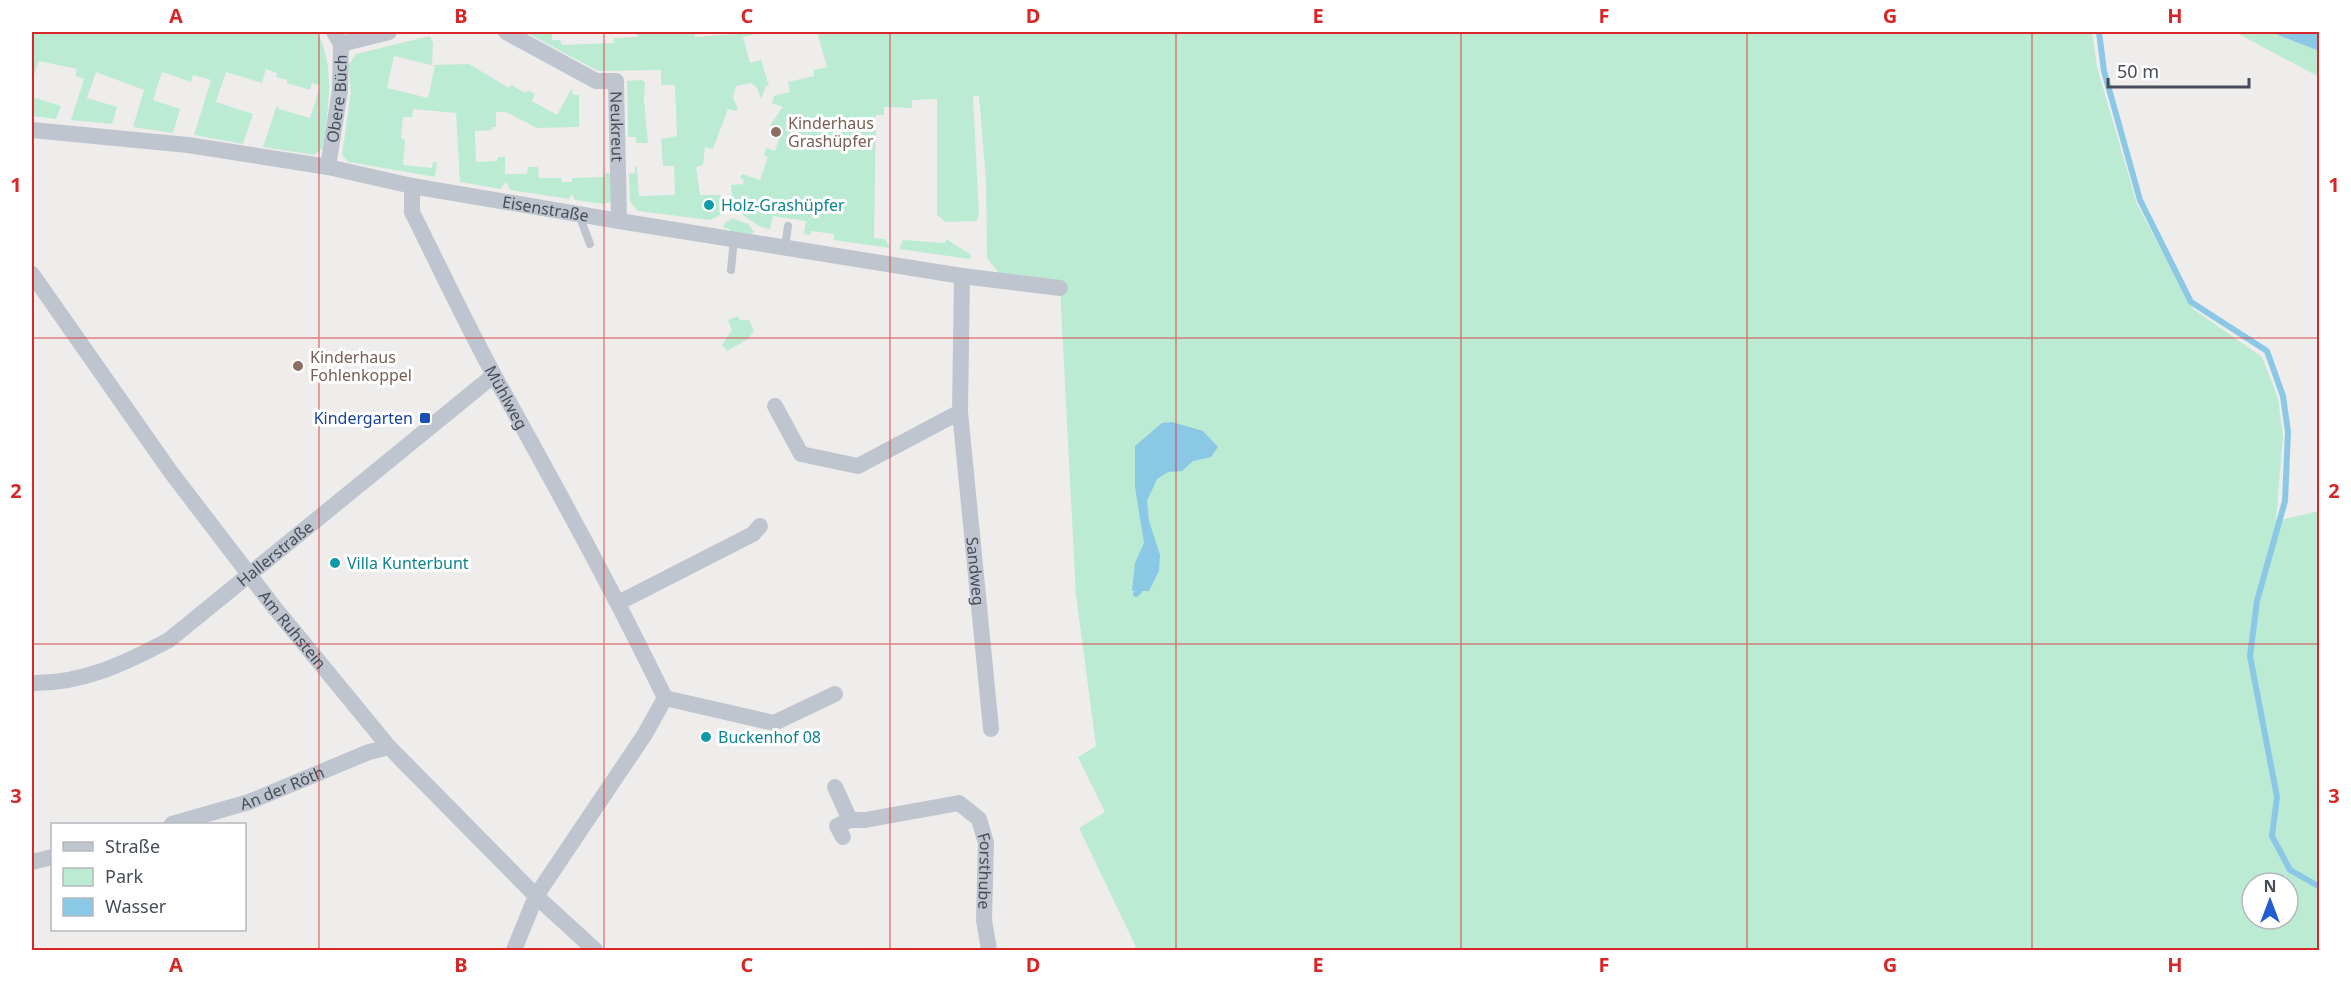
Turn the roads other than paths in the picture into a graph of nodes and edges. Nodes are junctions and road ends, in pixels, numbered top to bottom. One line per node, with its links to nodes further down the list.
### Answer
1 (389, 32): 3 (street)
2 (507, 32): 8 (street, Neukreut)
3 (338, 38): 5 (street, Obere Büch)
4 (32, 130): 5 (street, Eisenstraße)
5 (328, 166): 6 (street, Eisenstraße)
6 (412, 186): 7 (street, Eisenstraße); 17 (street, Mühlweg)
7 (579, 214): 8 (street, Eisenstraße); 11 (lane)
8 (619, 221): 10 (street, Eisenstraße)
9 (788, 226): 12 (lane)
10 (734, 239): 12 (street, Eisenstraße); 13 (lane)
11 (590, 244)
12 (785, 247): 15 (street, Eisenstraße)
13 (730, 270)
14 (32, 274): 21 (street, Am Ruhstein)
15 (962, 276): 16 (street, Eisenstraße); 19 (street, Sandweg)
16 (1060, 288)
17 (494, 375): 21 (street, Hallerstraße); 22 (street, Mühlweg)
18 (775, 406): 19 (street)
19 (960, 412): 26 (street, Sandweg)
20 (760, 526): 22 (street)
21 (251, 575): 23 (street, Hallerstraße); 27 (street, Am Ruhstein)
22 (618, 603): 25 (street, Mühlweg)
23 (32, 683)
24 (836, 694): 25 (street)
25 (665, 698): 34 (street)
26 (991, 729)
27 (389, 747): 30 (street, An der Röth); 34 (street, Am Ruhstein)
28 (835, 787): 29 (street)
29 (850, 820): 31 (street); 37 (street, Forsthube)
30 (179, 823)
31 (843, 837)
32 (51, 857): 33 (street)
33 (32, 862)
34 (536, 896): 35 (street); 36 (street, Am Ruhstein)
35 (514, 951)
36 (595, 951)
37 (989, 951)

